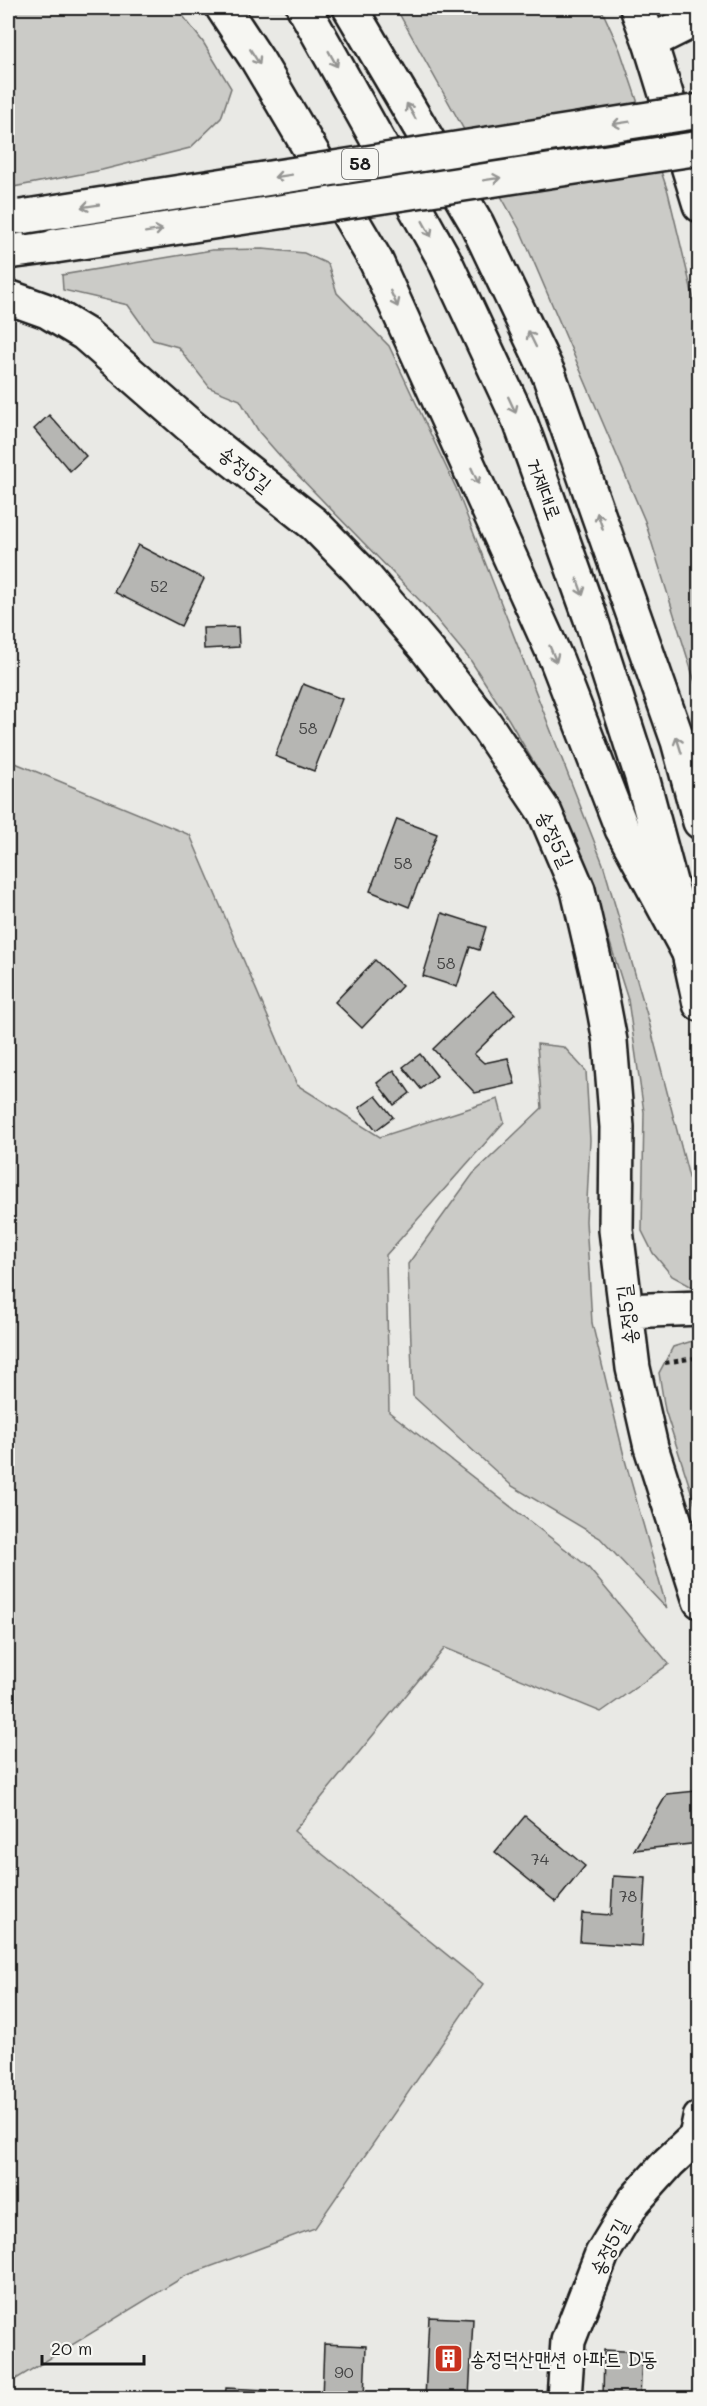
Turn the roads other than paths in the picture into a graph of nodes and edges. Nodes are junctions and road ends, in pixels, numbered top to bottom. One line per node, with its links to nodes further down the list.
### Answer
1 (223, 8): 14 (main road, one-way to 14)
2 (304, 8): 14 (main road, 거제대로, one-way to 14)
3 (350, 8): 13 (main road, one-way to 3)
4 (637, 8): 6 (main road)
5 (690, 22): 6 (main road)
6 (650, 42): 9 (main road)
7 (699, 111): 10 (main road, 58, one-way to 10, bridge)
8 (699, 148): 11 (main road, 58, one-way to 8, bridge)
9 (699, 205)
10 (14, 217)
11 (8, 252)
12 (8, 297): 17 (main road, 송정5길)
13 (699, 822)
14 (689, 953): 15 (main road, 거제대로)
15 (699, 1004)
16 (699, 1308): 17 (main road)
17 (626, 1311): 18 (main road, 송정5길)
18 (699, 1601)
19 (699, 2118): 20 (main road, 송정5길)
20 (564, 2398)

